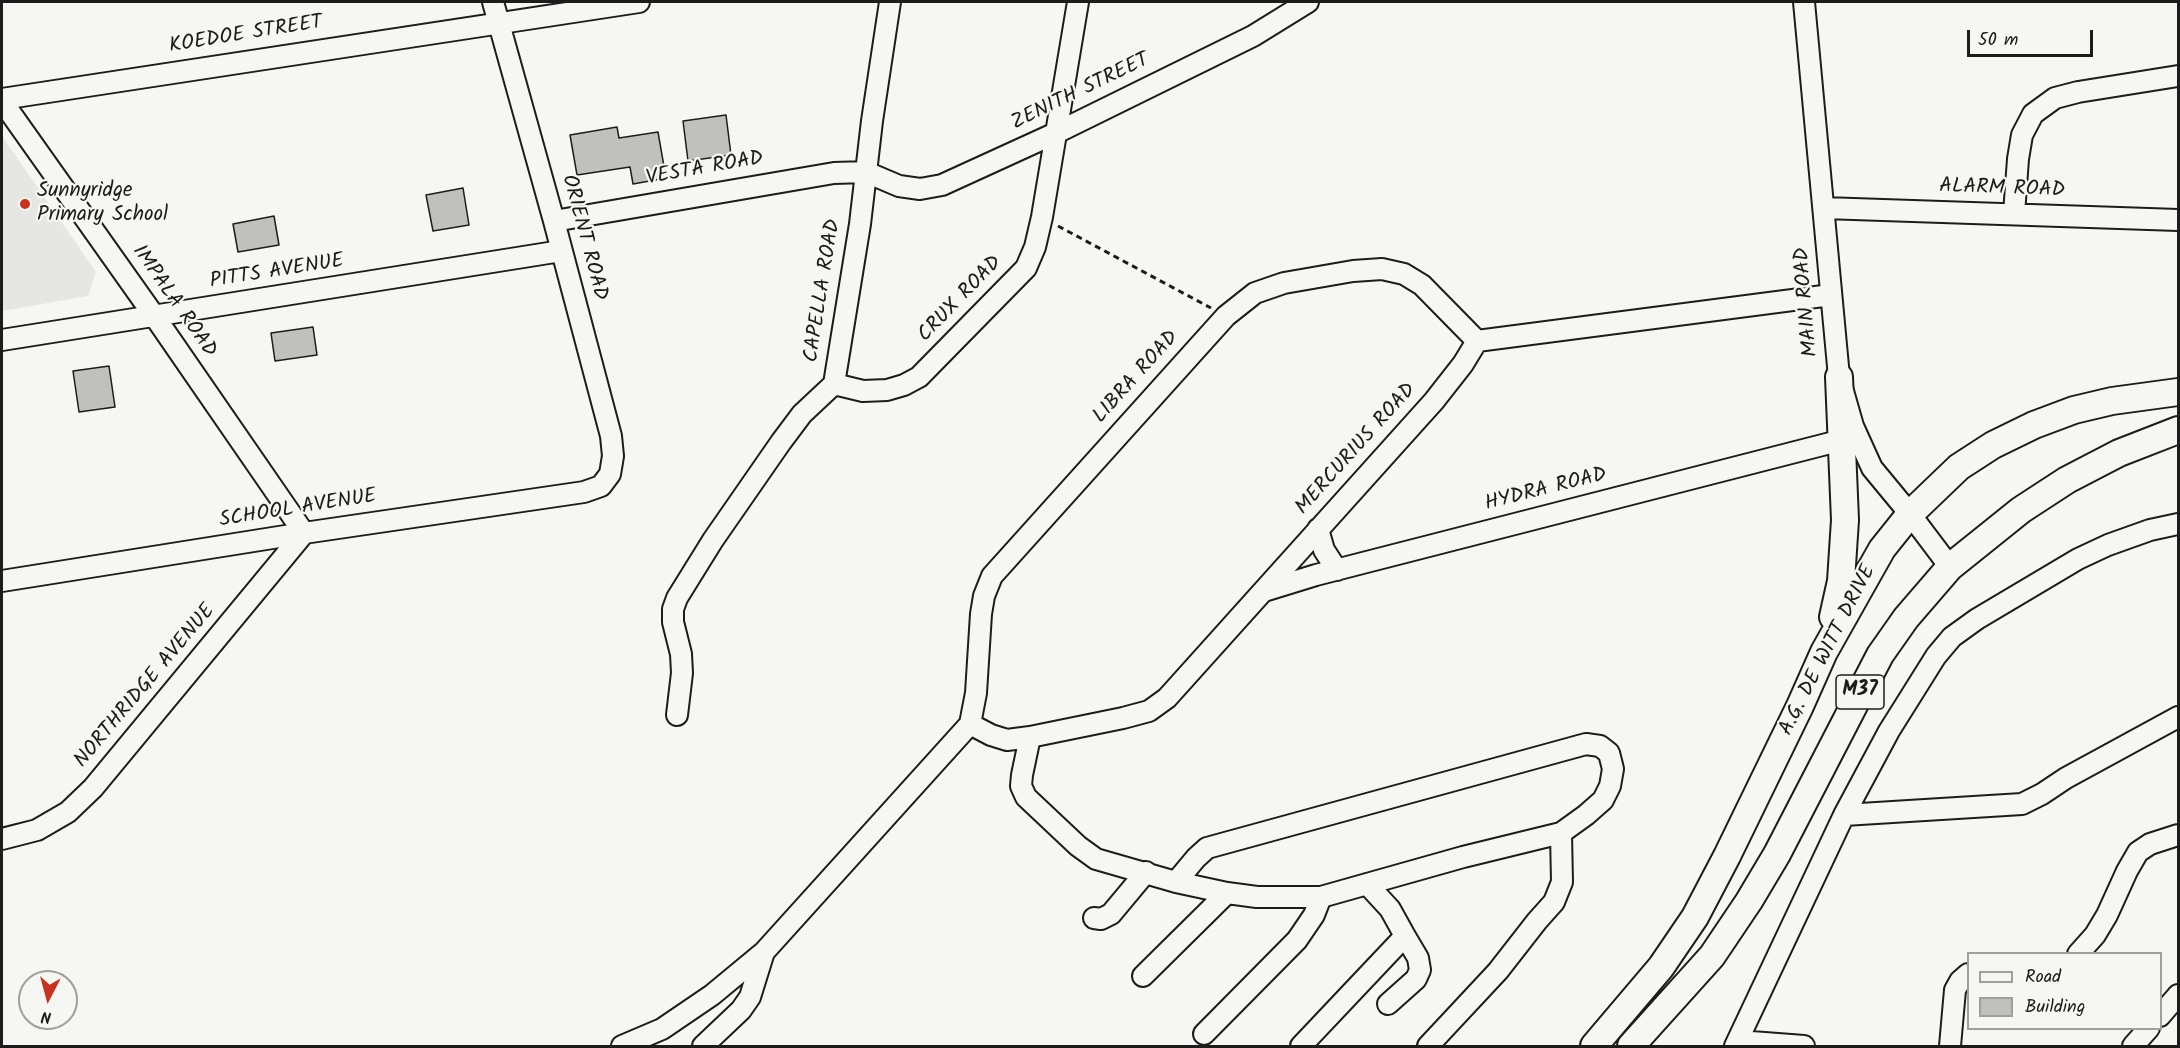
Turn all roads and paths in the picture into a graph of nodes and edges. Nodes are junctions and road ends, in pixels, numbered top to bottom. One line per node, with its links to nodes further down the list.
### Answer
1 (493, 2): 7 (street, ORIENT ROAD)
2 (639, 2): 7 (street, KOEDOE STREET)
3 (890, 2): 11 (street, CAPELLA ROAD)
4 (1077, 2): 10 (street, CRUX ROAD)
5 (1308, 2): 10 (street, ZENITH STREET)
6 (1804, 2): 12 (street, MAIN ROAD)
7 (498, 22): 9 (street, KOEDOE STREET); 16 (street, ORIENT ROAD)
8 (2178, 76): 13 (street)
9 (2, 100): 20 (street, IMPALA ROAD)
10 (1058, 132): 11 (street, ZENITH STREET); 14 (street, CRUX ROAD)
11 (866, 172): 16 (street, VESTA ROAD); 24 (street, CAPELLA ROAD)
12 (1824, 208): 13 (street, ALARM ROAD); 18 (street, MAIN ROAD)
13 (2014, 214): 15 (street, ALARM ROAD)
14 (1042, 217): 19 (path); 24 (street, CRUX ROAD)
15 (2178, 220)
16 (554, 221): 17 (street, ORIENT ROAD)
17 (561, 251): 20 (street, PITTS AVENUE); 28 (street, ORIENT ROAD)
18 (1831, 295): 22 (street); 23 (street, MAIN ROAD)
19 (1226, 316): 22 (street, LIBRA ROAD); 40 (street, LIBRA ROAD)
20 (155, 317): 21 (street, PITTS AVENUE); 32 (street, IMPALA ROAD)
21 (2, 340)
22 (1477, 341): 31 (street, MERCURIUS ROAD)
23 (1839, 377): 27 (main road); 29 (street, MAIN ROAD)
24 (834, 384): 38 (street, CAPELLA ROAD)
25 (2178, 392): 29 (main road, A.G. DE WITT DRIVE / M37)
26 (2178, 430): 33 (main road, M37)
27 (1842, 440): 34 (street, HYDRA ROAD); 37 (main road)
28 (601, 486): 32 (street, SCHOOL AVENUE)
29 (1910, 514): 33 (street, MAIN ROAD); 37 (main road, A.G. DE WITT DRIVE / M37)
30 (2178, 524): 42 (street)
31 (1318, 529): 34 (street); 36 (street, MERCURIUS ROAD)
32 (303, 533): 35 (street, SCHOOL AVENUE); 45 (street, NORTHRIDGE AVENUE)
33 (1950, 567): 70 (main road, M37)
34 (1337, 570): 36 (street, HYDRA ROAD)
35 (2, 581)
36 (1263, 591): 41 (street, MERCURIUS ROAD)
37 (1824, 652): 69 (main road, A.G. DE WITT DRIVE / M37)
38 (676, 715)
39 (2178, 717): 42 (street)
40 (970, 724): 41 (street, MERCURIUS ROAD); 53 (street)
41 (1030, 737): 46 (street)
42 (1844, 815): 64 (street)
43 (1561, 833): 47 (street); 48 (street); 68 (street)
44 (2178, 834): 54 (street)
45 (2, 839)
46 (1146, 872): 47 (street); 51 (street)
47 (1176, 882): 49 (street)
48 (1367, 884): 50 (street); 52 (street)
49 (1227, 893): 50 (street); 56 (street)
50 (1321, 897): 63 (street)
51 (1094, 918)
52 (1406, 936): 59 (street); 67 (street)
53 (764, 952): 57 (street); 60 (street)
54 (2080, 952)
55 (1967, 975): 72 (street)
56 (1143, 976)
57 (723, 986): 60 (street); 65 (street)
58 (2178, 995): 61 (street)
59 (1388, 1004)
60 (741, 1010): 66 (street)
61 (2162, 1014)
62 (2148, 1030): 73 (street)
63 (1204, 1034)
64 (1736, 1044): 71 (street)
65 (622, 1047)
66 (703, 1047)
67 (1301, 1047)
68 (1428, 1047)
69 (1594, 1047)
70 (1631, 1047)
71 (1804, 1047)
72 (1950, 1047)
73 (2133, 1047)

